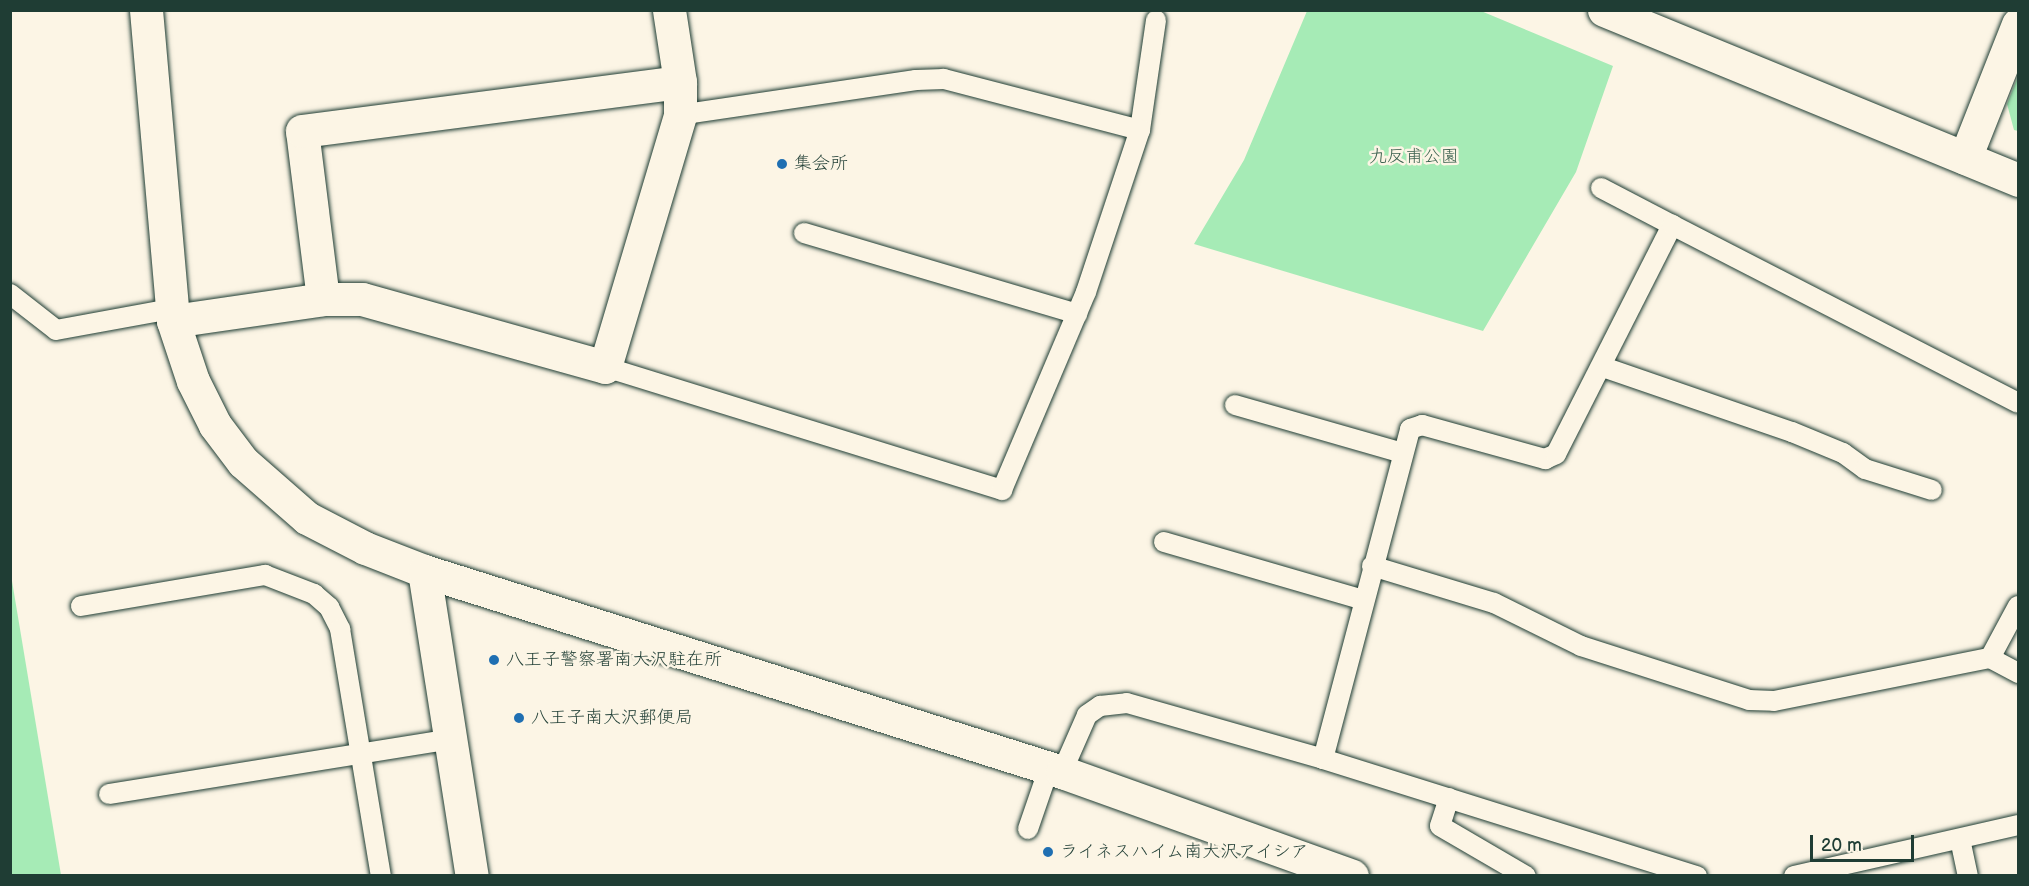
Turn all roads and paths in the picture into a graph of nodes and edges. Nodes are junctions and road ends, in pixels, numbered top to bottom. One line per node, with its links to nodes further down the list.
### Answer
1 (146, 10): 17 (street)
2 (669, 10): 6 (street)
3 (1604, 10): 9 (street)
4 (1156, 20): 8 (lane)
5 (2019, 24): 9 (street)
6 (680, 82): 7 (street); 15 (street)
7 (680, 115): 8 (lane); 19 (street)
8 (1140, 130): 16 (lane)
9 (1965, 158): 10 (street)
10 (2019, 180)
11 (1601, 188): 12 (lane)
12 (1672, 225): 18 (lane); 20 (lane)
13 (804, 233): 16 (lane)
14 (10, 294): 17 (lane)
15 (324, 299): 17 (street); 19 (street)
16 (1077, 314): 19 (lane)
17 (171, 315): 26 (street)
18 (1603, 367): 22 (lane); 23 (lane)
19 (605, 368)
20 (2019, 403)
21 (1235, 405): 22 (lane)
22 (1402, 453): 25 (lane)
23 (1932, 490)
24 (1164, 542): 27 (lane)
25 (1372, 566): 27 (lane); 30 (lane)
26 (424, 571): 32 (street); 35 (street)
27 (1363, 600): 34 (lane)
28 (81, 606): 33 (lane)
29 (2019, 606): 30 (lane)
30 (1990, 658): 31 (lane)
31 (2019, 673)
32 (451, 739): 33 (lane); 43 (street)
33 (361, 753): 36 (lane); 42 (lane)
34 (1323, 759): 35 (lane); 37 (lane)
35 (1056, 770): 39 (lane); 44 (street)
36 (109, 794)
37 (1449, 798): 41 (lane); 45 (lane)
38 (2019, 825): 40 (lane)
39 (1028, 830)
40 (1960, 839): 47 (lane); 48 (lane)
41 (1677, 872): 46 (lane)
42 (381, 876)
43 (472, 876)
44 (1352, 876)
45 (1526, 876)
46 (1697, 876)
47 (1794, 876)
48 (1968, 876)

